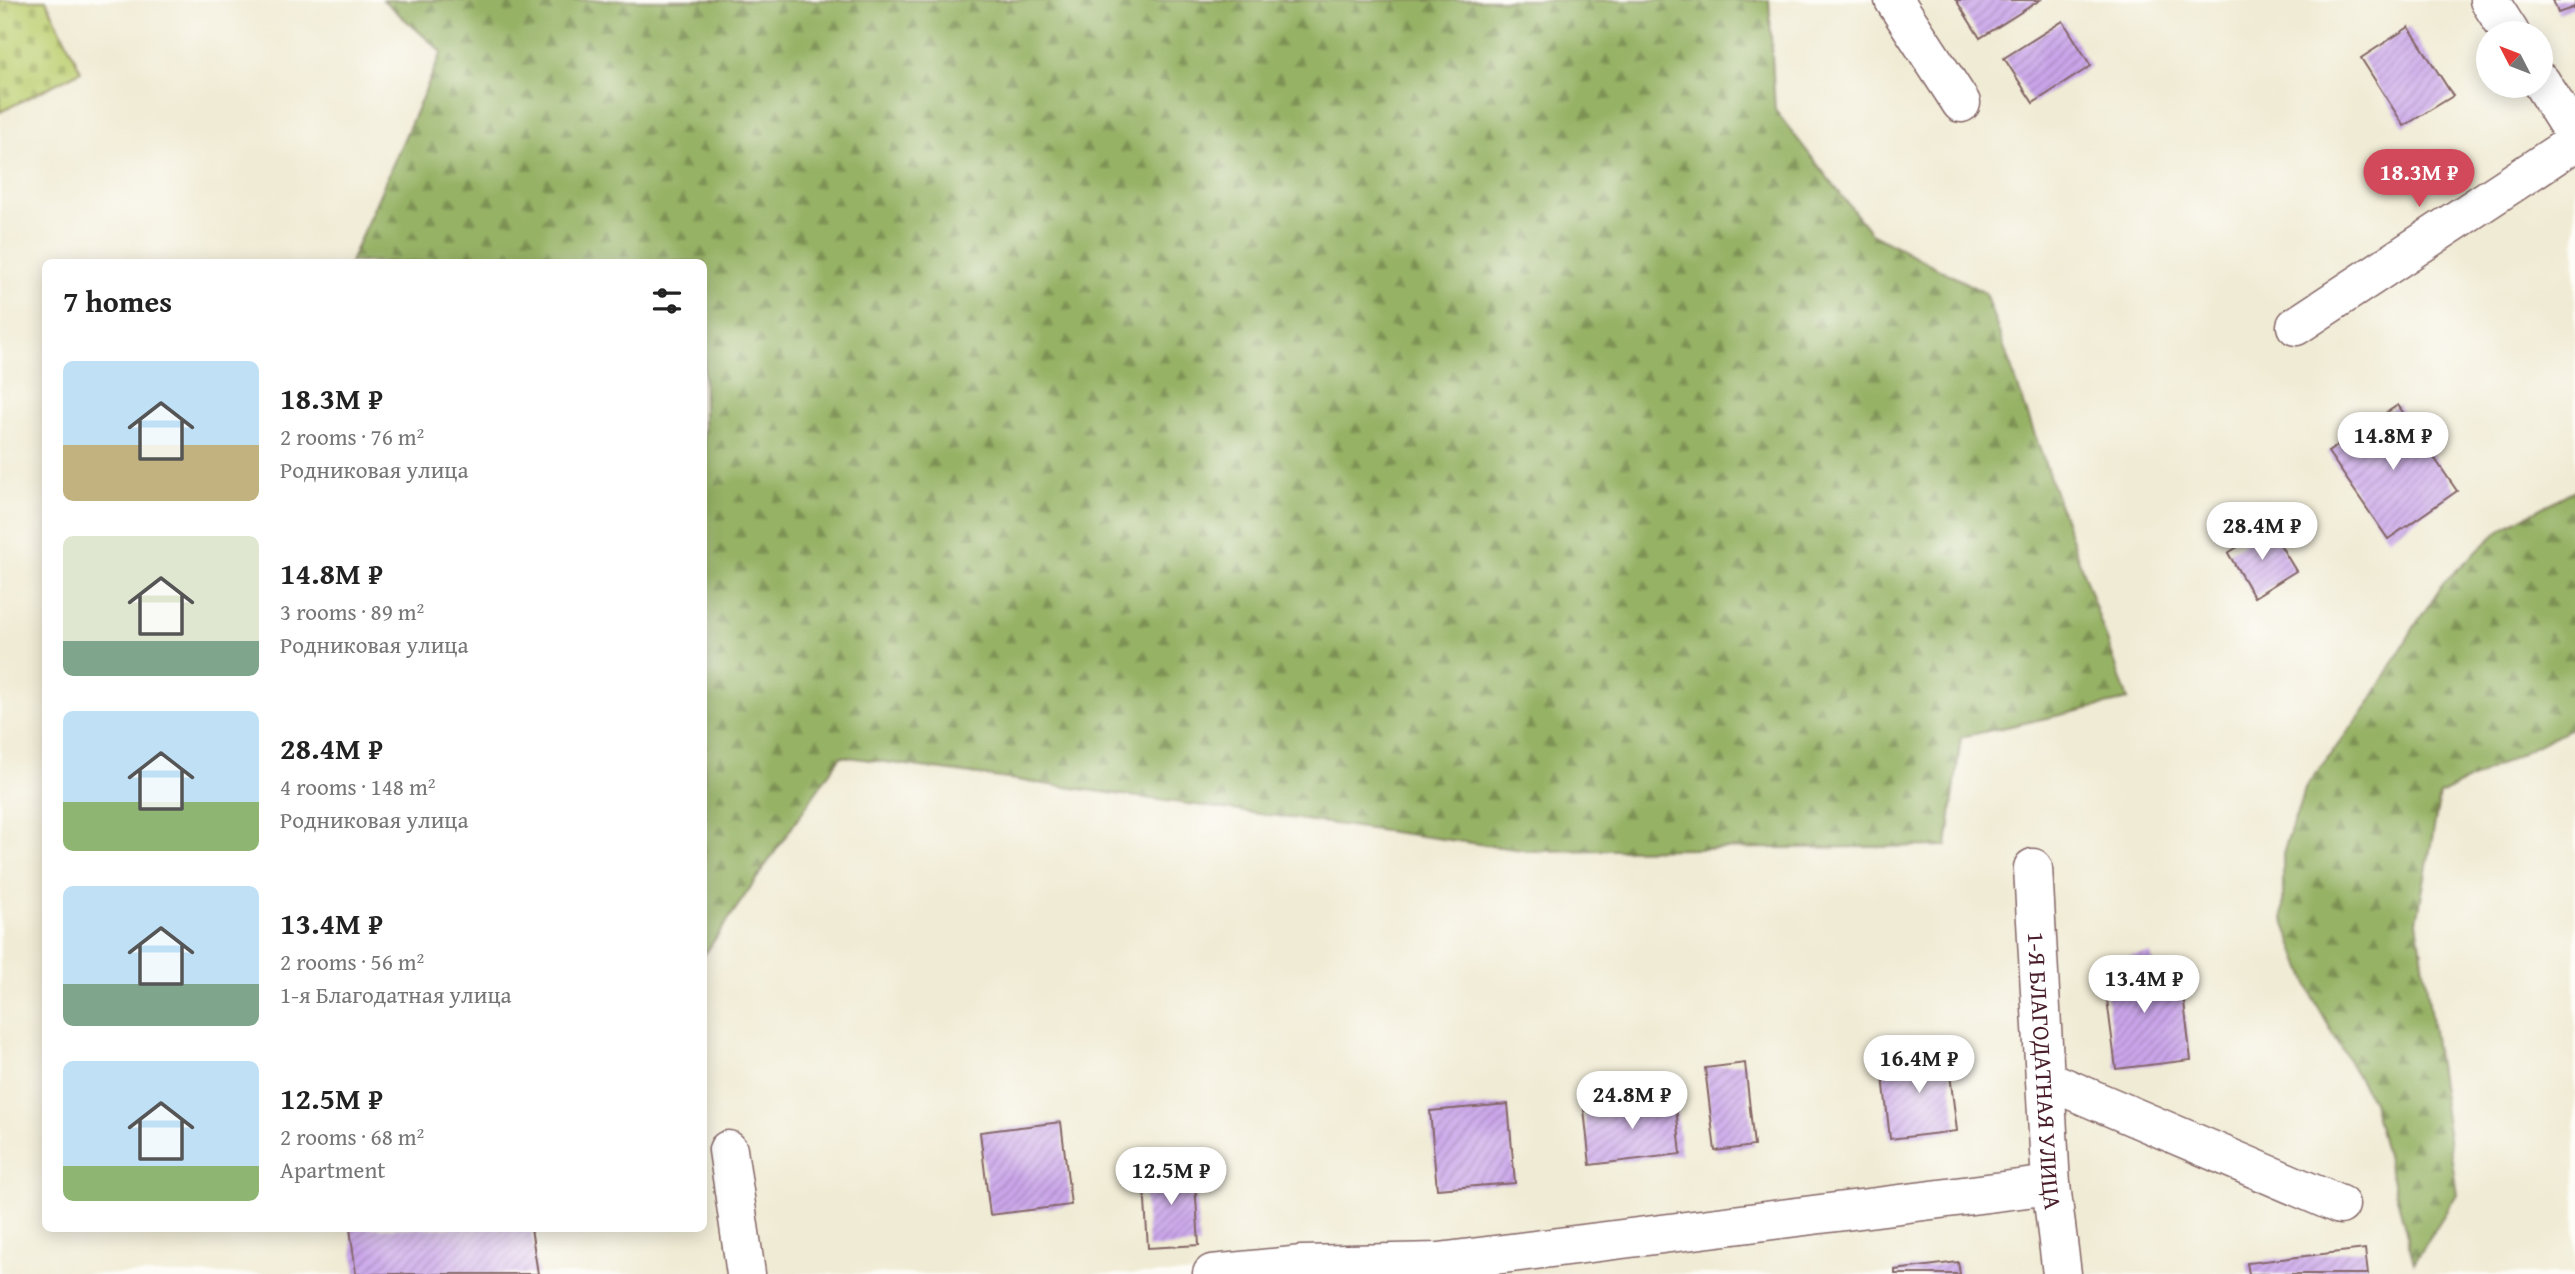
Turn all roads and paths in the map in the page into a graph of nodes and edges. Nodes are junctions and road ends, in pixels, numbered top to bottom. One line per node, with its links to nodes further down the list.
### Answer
1 (1894, 0): 5 (street)
2 (2489, 0): 3 (street)
3 (2502, 21)
4 (2551, 98): 6 (street)
5 (1961, 103)
6 (2575, 136)
7 (2575, 142): 8 (street)
8 (2296, 326)
9 (2033, 868): 10 (street, 1-Я БЛАГОДАТНАЯ УЛИЦА)
10 (2045, 1079): 12 (street, 1-Я БЛАГОДАТНАЯ УЛИЦА); 13 (street)
11 (728, 1150): 14 (street)
12 (2051, 1185): 15 (street); 16 (street, 1-Я БЛАГОДАТНАЯ УЛИЦА)
13 (2340, 1205)
14 (746, 1274)
15 (1212, 1274)
16 (2062, 1274)

